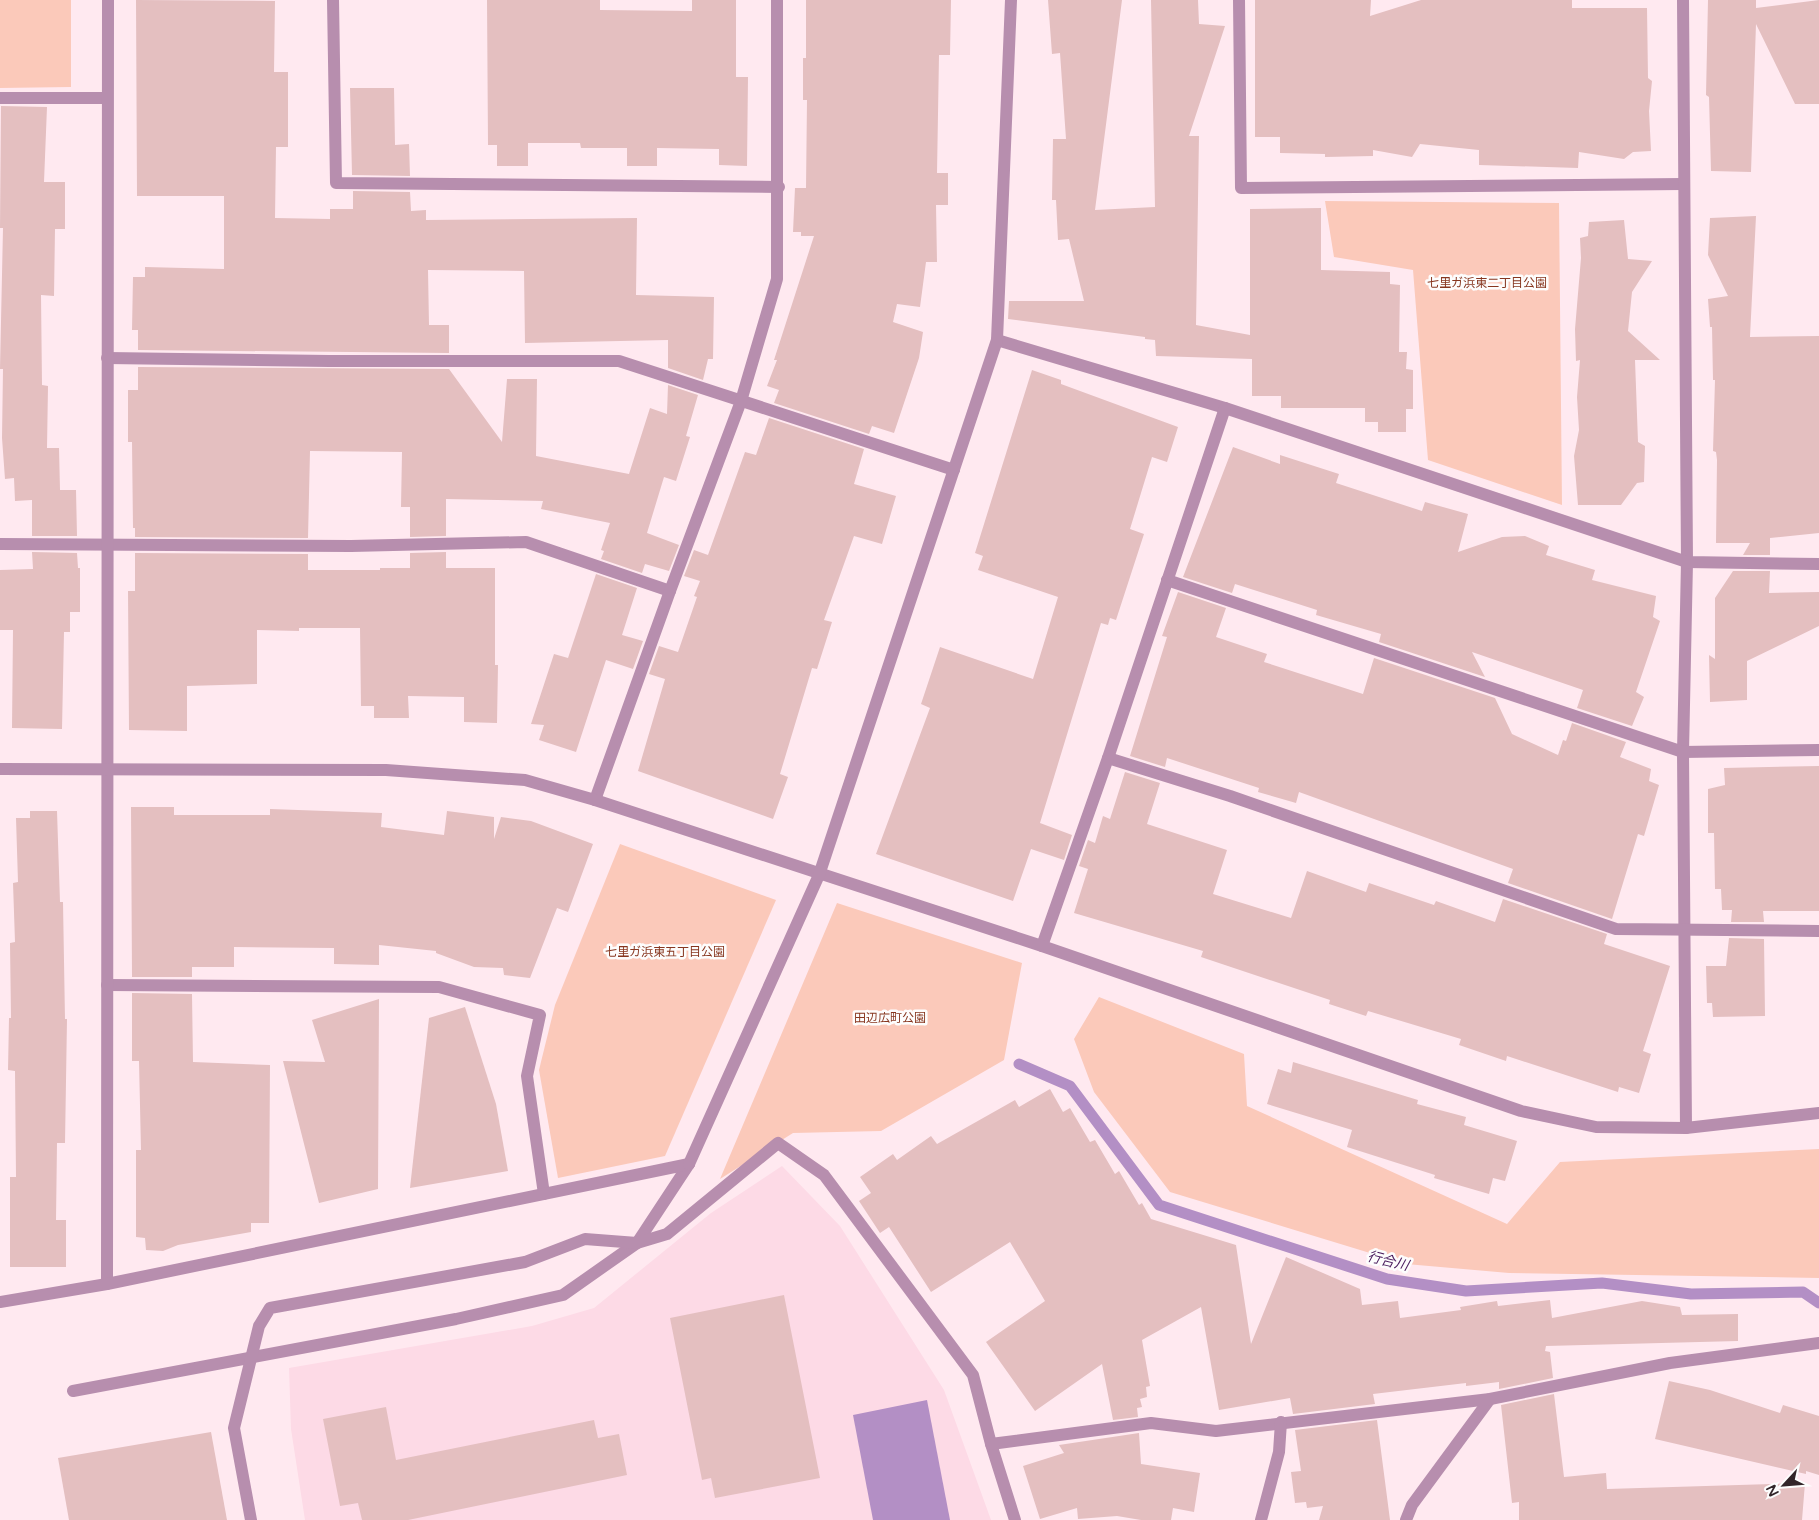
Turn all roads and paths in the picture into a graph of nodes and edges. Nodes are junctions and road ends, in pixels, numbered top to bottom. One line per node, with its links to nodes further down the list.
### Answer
1 (108, 0): 8 (street)
2 (334, 0): 10 (street)
3 (777, 0): 10 (street)
4 (1011, 0): 11 (street)
5 (1239, 0): 9 (street)
6 (1683, 0): 9 (street)
7 (0, 98): 8 (street)
8 (107, 98): 12 (street)
9 (1683, 184): 18 (street)
10 (779, 186): 13 (street)
11 (997, 340): 14 (street); 15 (street)
12 (107, 358): 13 (street); 17 (street)
13 (741, 401): 15 (street); 21 (street)
14 (1225, 408): 18 (street); 20 (street)
15 (954, 470): 28 (street)
16 (0, 544): 17 (street)
17 (107, 544): 21 (street); 25 (street)
18 (1687, 562): 19 (street); 23 (street)
19 (1819, 564)
20 (1167, 580): 23 (street); 24 (street)
21 (670, 591): 27 (street)
22 (1819, 750): 23 (street)
23 (1683, 752): 29 (street)
24 (1108, 758): 29 (street); 31 (street)
25 (106, 769): 26 (street); 27 (street); 32 (street)
26 (0, 770)
27 (595, 800): 28 (street)
28 (819, 875): 31 (street); 35 (street)
29 (1686, 930): 30 (street); 34 (street)
30 (1819, 931)
31 (1042, 946): 34 (street)
32 (106, 985): 36 (street); 38 (street)
33 (1819, 1114): 34 (street)
34 (1686, 1128)
35 (689, 1164): 36 (street); 37 (street)
36 (544, 1194): 38 (street)
37 (636, 1244): 41 (street); 44 (street); 45 (street)
38 (107, 1284): 39 (street)
39 (0, 1302)
40 (1819, 1343): 42 (street)
41 (73, 1391)
42 (1490, 1399): 43 (street); 48 (street)
43 (1281, 1422): 44 (street); 47 (street)
44 (991, 1444): 46 (street)
45 (250, 1520)
46 (1015, 1520)
47 (1261, 1520)
48 (1406, 1520)

